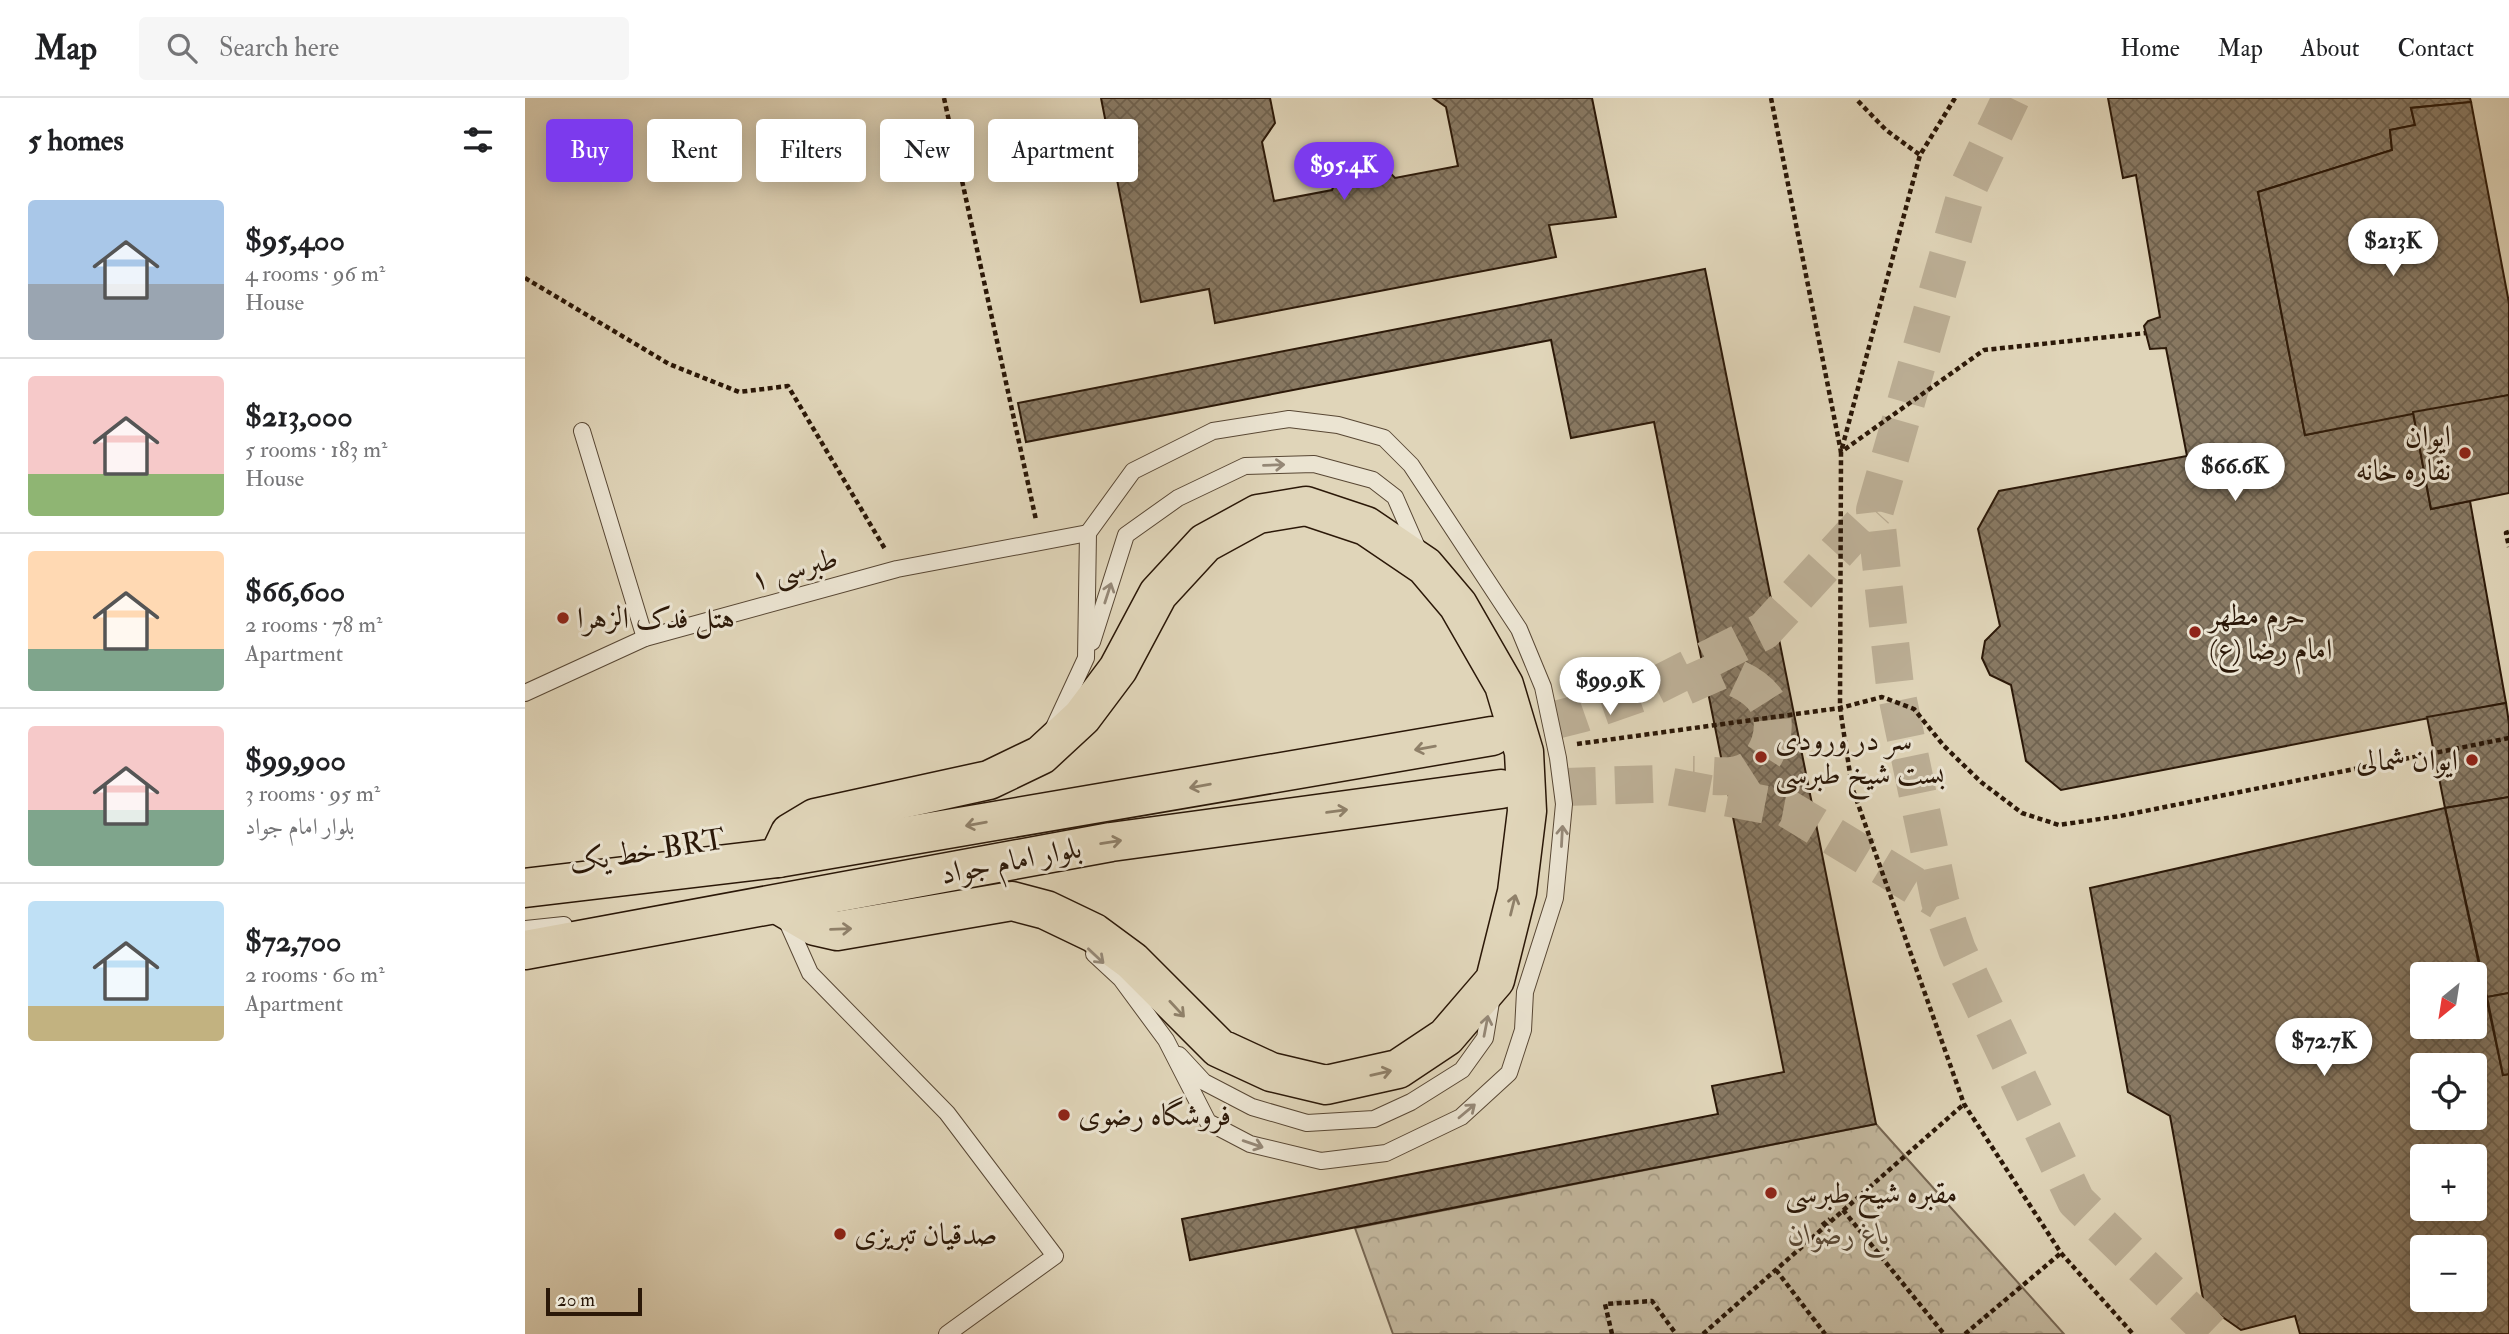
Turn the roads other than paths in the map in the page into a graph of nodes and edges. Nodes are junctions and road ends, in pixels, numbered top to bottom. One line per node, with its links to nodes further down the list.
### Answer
1 (582, 431): 4 (lane)
2 (1088, 533): 4 (lane, طبرسی ۱); 5 (lane); 18 (lane, one-way to 2)
3 (1425, 566): 5 (lane, one-way to 3); 8 (main road); 17 (main road, one-way to 3)
4 (645, 638): 6 (lane, طبرسی ۱)
5 (1087, 658): 8 (lane)
6 (525, 693)
7 (1492, 736): 10 (main road, بلوار امام جواد, one-way to 10)
8 (1041, 755): 10 (main road)
9 (1501, 789): 13 (main road, بلوار امام جواد, one-way to 9)
10 (778, 858): 11 (main road, بلوار امام جواد); 12 (lane, خط یک BRT)
11 (525, 888)
12 (525, 899)
13 (779, 905): 14 (main road, one-way to 14); 15 (lane, خط یک BRT); 16 (main road, بلوار امام جواد); 19 (lane)
14 (1046, 910): 17 (main road, one-way to 17); 18 (lane, one-way to 18)
15 (525, 929)
16 (525, 950)
17 (1495, 980): 18 (lane, one-way to 17)
18 (1166, 1040)
19 (947, 1334)

